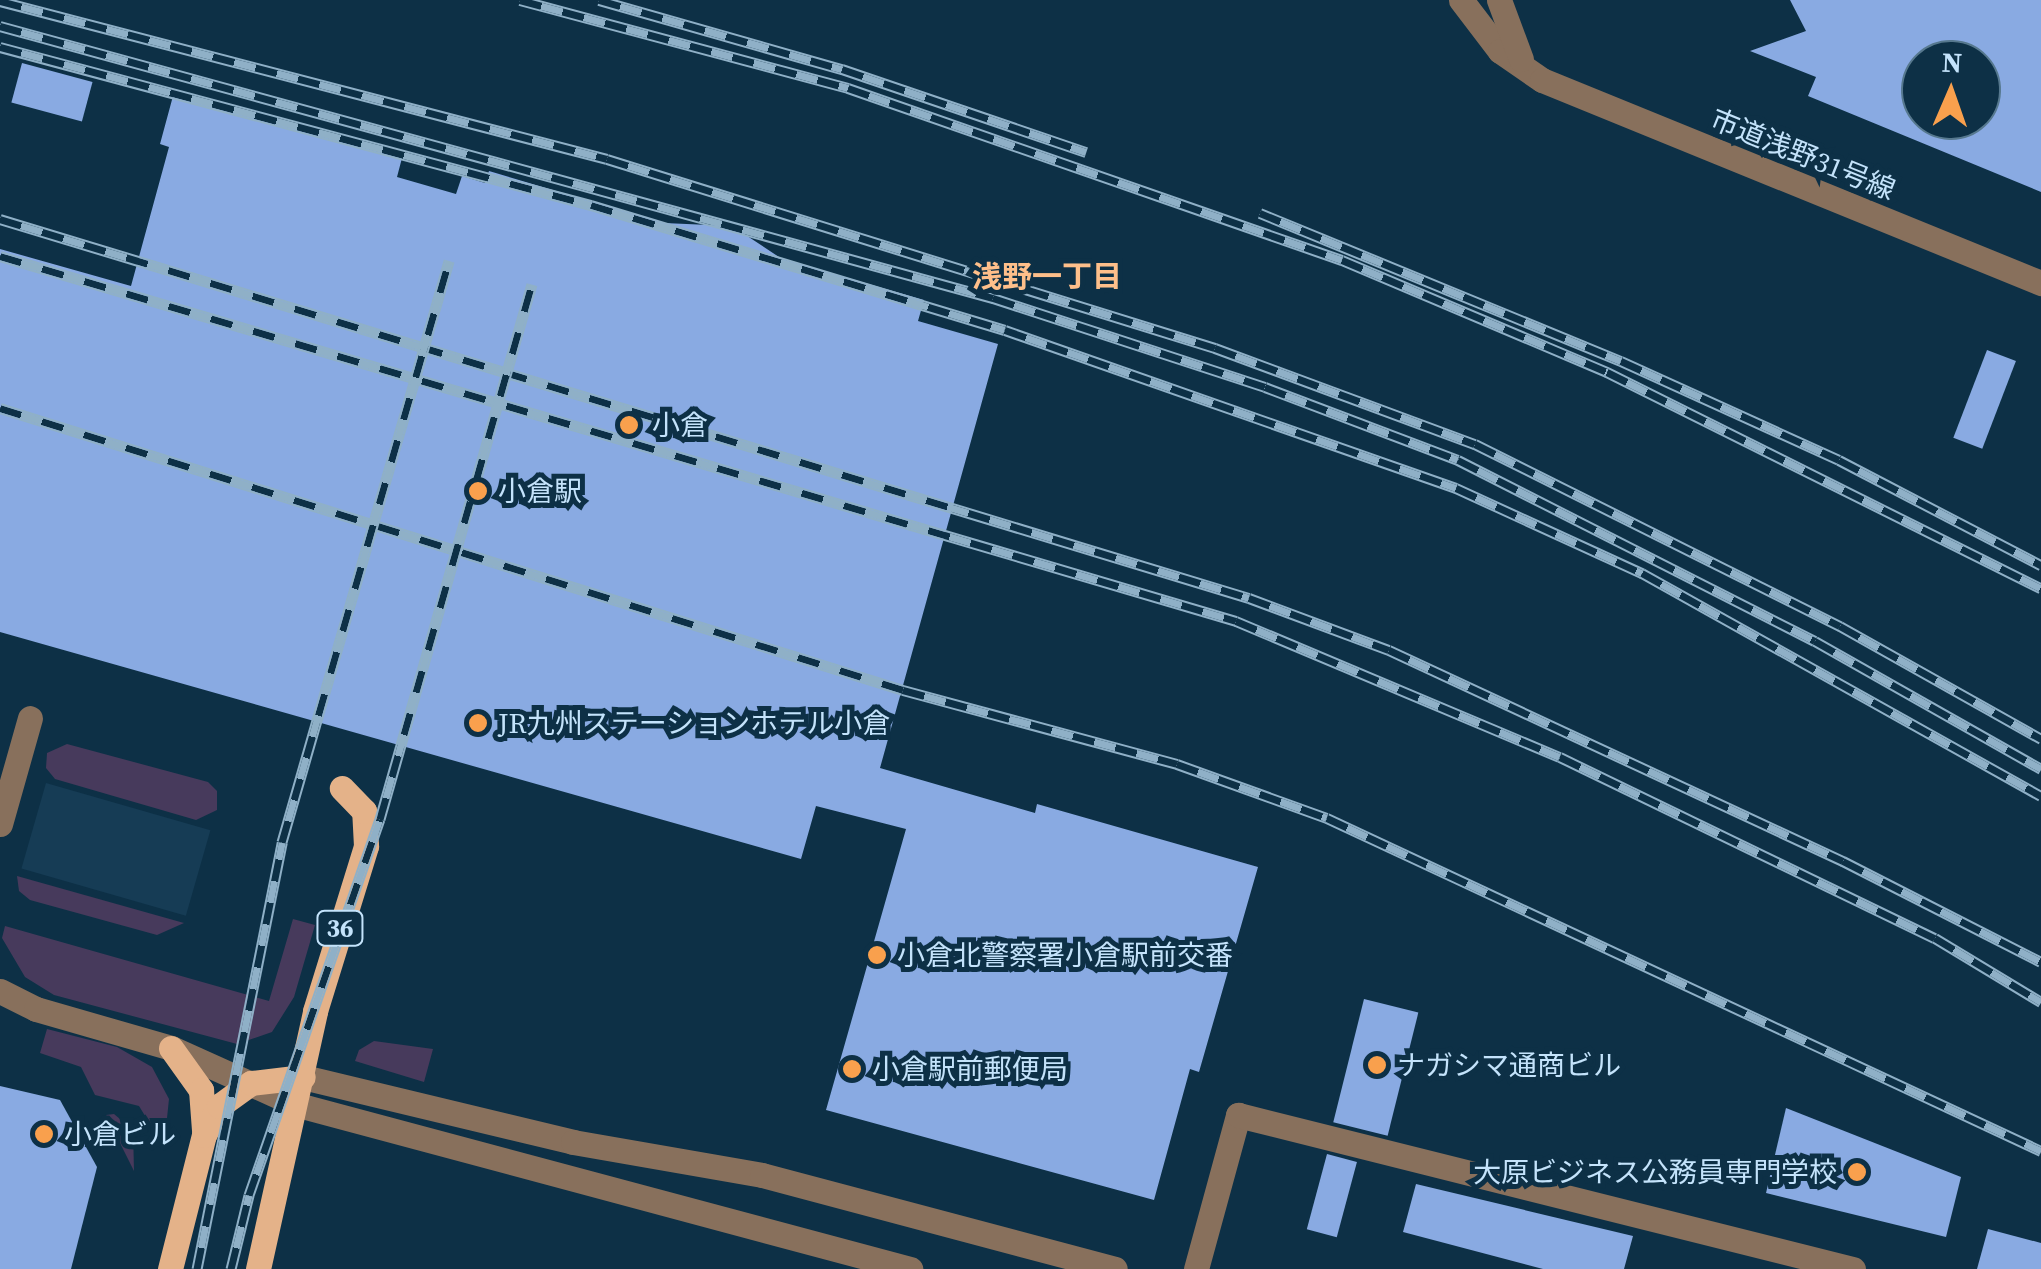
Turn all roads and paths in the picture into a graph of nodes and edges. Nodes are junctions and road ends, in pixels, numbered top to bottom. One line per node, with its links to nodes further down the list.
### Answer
1 (1461, 0): 3 (street, 市道浅野31号線)
2 (1499, 0): 3 (street)
3 (1542, 80): 4 (street, 市道浅野31号線)
4 (2041, 283)
5 (30, 718): 7 (street)
6 (342, 788): 10 (main road, 36)
7 (0, 824)
8 (0, 991): 9 (street)
9 (171, 1048): 11 (street); 13 (main road)
10 (303, 1077): 11 (main road); 12 (main road, 36); 14 (street)
11 (251, 1083): 12 (street); 13 (main road)
12 (298, 1105): 16 (main road, 36); 17 (street)
13 (204, 1135): 15 (main road)
14 (1047, 1259): 18 (street)
15 (170, 1269)
16 (258, 1269)
17 (910, 1269)
18 (1115, 1269)
19 (1196, 1269): 20 (street)
20 (1853, 1269)

